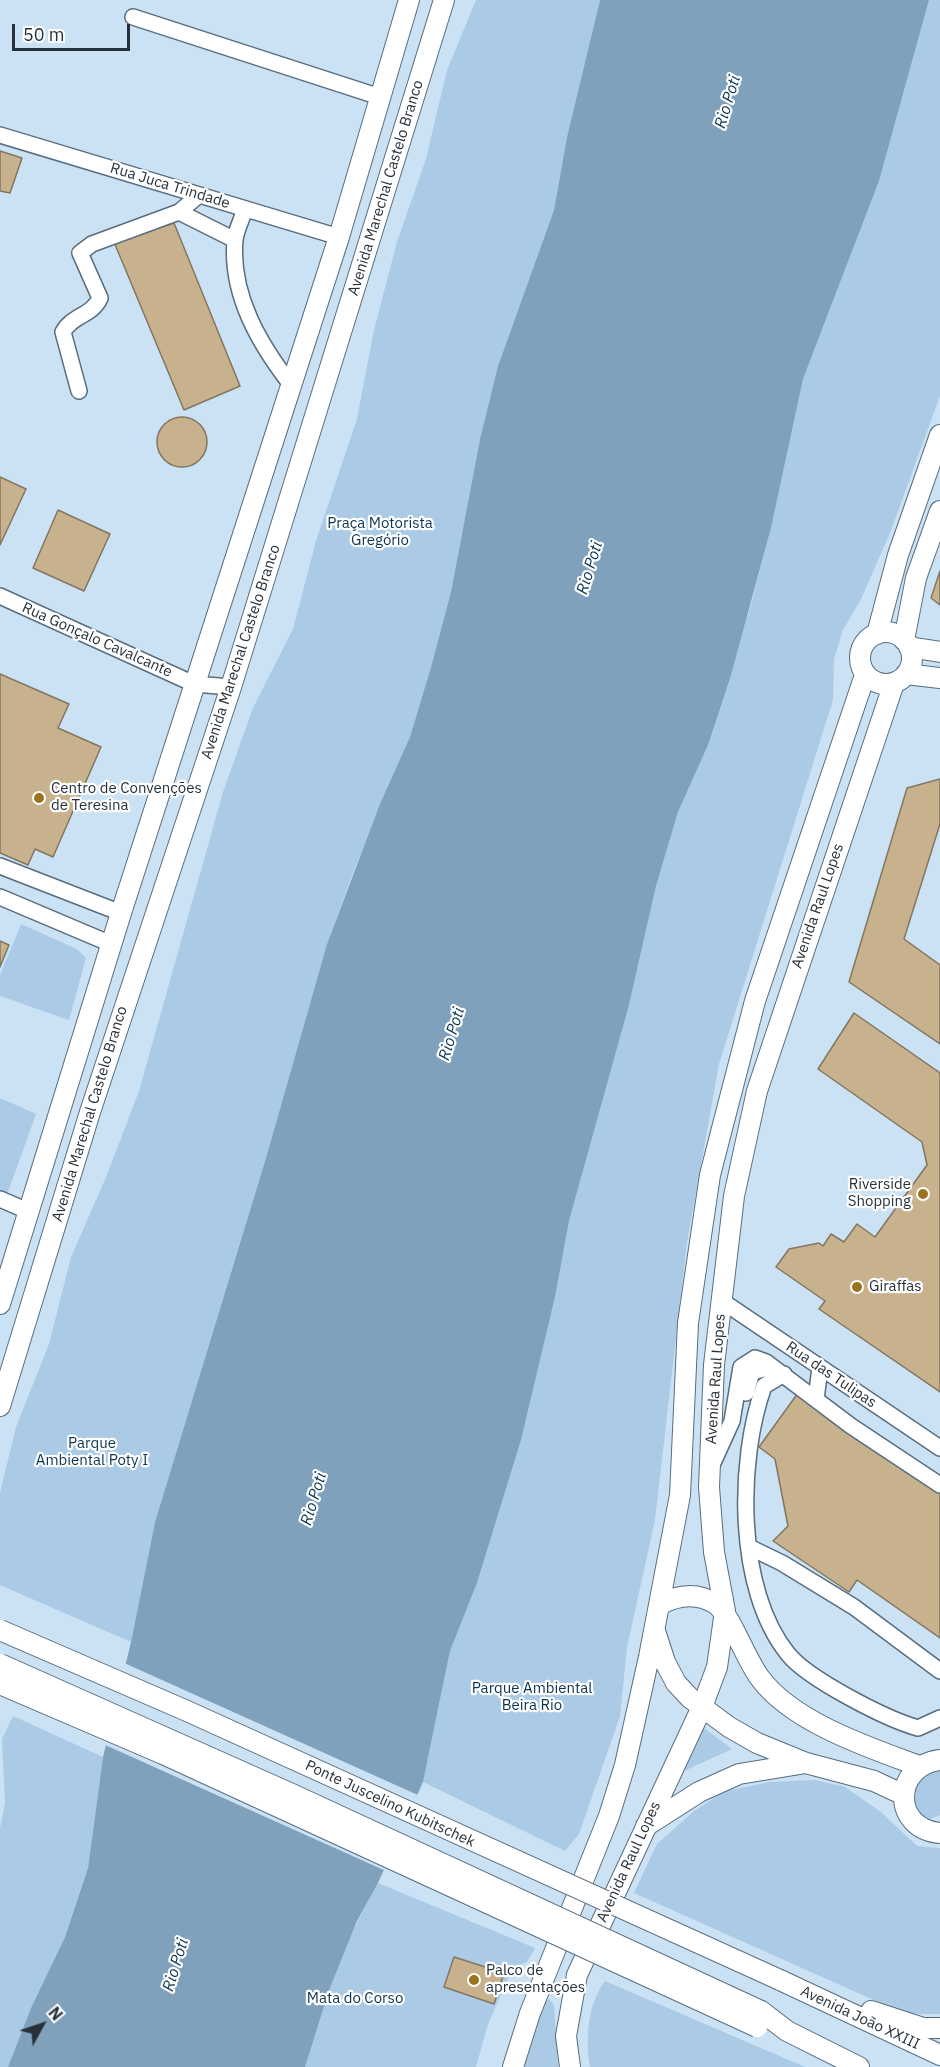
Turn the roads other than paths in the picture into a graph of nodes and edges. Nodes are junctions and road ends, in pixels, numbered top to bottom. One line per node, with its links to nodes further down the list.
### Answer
1 (409, 0): 4 (main road, Avenida Marechal Castelo Branco)
2 (444, 0): 12 (main road, Avenida Marechal Castelo Branco)
3 (133, 17): 4 (street)
4 (380, 97): 9 (main road, Avenida Marechal Castelo Branco)
5 (0, 135): 6 (street, Rua Juca Trindade)
6 (199, 195): 7 (street, Rua Juca Trindade); 8 (street)
7 (244, 209): 9 (street, Rua Juca Trindade); 10 (street)
8 (179, 212): 10 (street); 14 (street)
9 (339, 237): 11 (main road, Avenida Marechal Castelo Branco)
10 (235, 240): 13 (street)
11 (313, 319): 12 (main road); 13 (main road, Avenida Marechal Castelo Branco)
12 (342, 331): 25 (main road, Avenida Marechal Castelo Branco)
13 (292, 386): 24 (main road, Avenida Marechal Castelo Branco)
14 (79, 391)
15 (940, 435): 18 (main road)
16 (940, 511): 19 (main road)
17 (0, 596): 24 (street, Rua Gonçalo Cavalcante)
18 (877, 634): 19 (main road); 21 (main road)
19 (906, 643): 20 (main road); 23 (main road)
20 (940, 652)
21 (866, 675): 23 (main road); 46 (main road, Avenida Raul Lopes)
22 (940, 678): 23 (main road)
23 (900, 679): 36 (main road, Avenida Raul Lopes)
24 (194, 684): 25 (street, Rua Gonçalo Cavalcante); 28 (main road, Avenida Marechal Castelo Branco)
25 (231, 687): 31 (main road, Avenida Marechal Castelo Branco)
26 (0, 866): 28 (street)
27 (0, 897): 29 (street)
28 (121, 913): 29 (main road, Avenida Marechal Castelo Branco)
29 (111, 944): 30 (main road, Avenida Marechal Castelo Branco)
30 (71, 1073): 31 (main road); 32 (main road, Avenida Marechal Castelo Branco)
31 (99, 1082): 33 (main road, Avenida Marechal Castelo Branco)
32 (61, 1105): 33 (main road); 35 (main road, Avenida Marechal Castelo Branco)
33 (90, 1112): 41 (main road, Avenida Marechal Castelo Branco)
34 (0, 1199): 35 (street)
35 (30, 1212): 37 (main road, Avenida Marechal Castelo Branco)
36 (722, 1301): 38 (street, Rua das Tulipas); 43 (main road, Avenida Raul Lopes)
37 (0, 1304)
38 (820, 1368): 40 (street); 42 (street, Rua das Tulipas)
39 (778, 1371): 40 (street); 43 (street); 45 (street)
40 (816, 1399): 44 (street)
41 (0, 1406)
42 (940, 1448)
43 (709, 1478): 47 (main road, Avenida Raul Lopes)
44 (940, 1485)
45 (749, 1547): 51 (street); 54 (street)
46 (659, 1605): 47 (main road); 48 (main road, Avenida Raul Lopes)
47 (725, 1611): 53 (main road, Avenida Raul Lopes); 57 (main road)
48 (655, 1629): 53 (main road); 67 (main road, Avenida Raul Lopes)
49 (0, 1630): 61 (main road, Ponte Juscelino Kubitschek, bridge)
50 (0, 1664): 62 (main road, Ponte Juscelino Kubitschek, bridge)
51 (940, 1671)
52 (0, 1684): 62 (main road, bridge)
53 (702, 1707): 56 (main road); 59 (main road, Avenida Raul Lopes)
54 (940, 1718)
55 (940, 1760): 57 (main road)
56 (806, 1762): 58 (main road); 59 (main road)
57 (920, 1766): 58 (main road)
58 (904, 1795): 60 (main road)
59 (644, 1828): 66 (main road, Avenida Raul Lopes)
60 (940, 1833)
61 (780, 1980): 63 (main road); 64 (main road, Avenida João XXIII)
62 (759, 2019): 65 (main road)
63 (940, 2028)
64 (940, 2055)
65 (846, 2062): 68 (main road)
66 (571, 2064)
67 (513, 2067)
68 (859, 2067)

